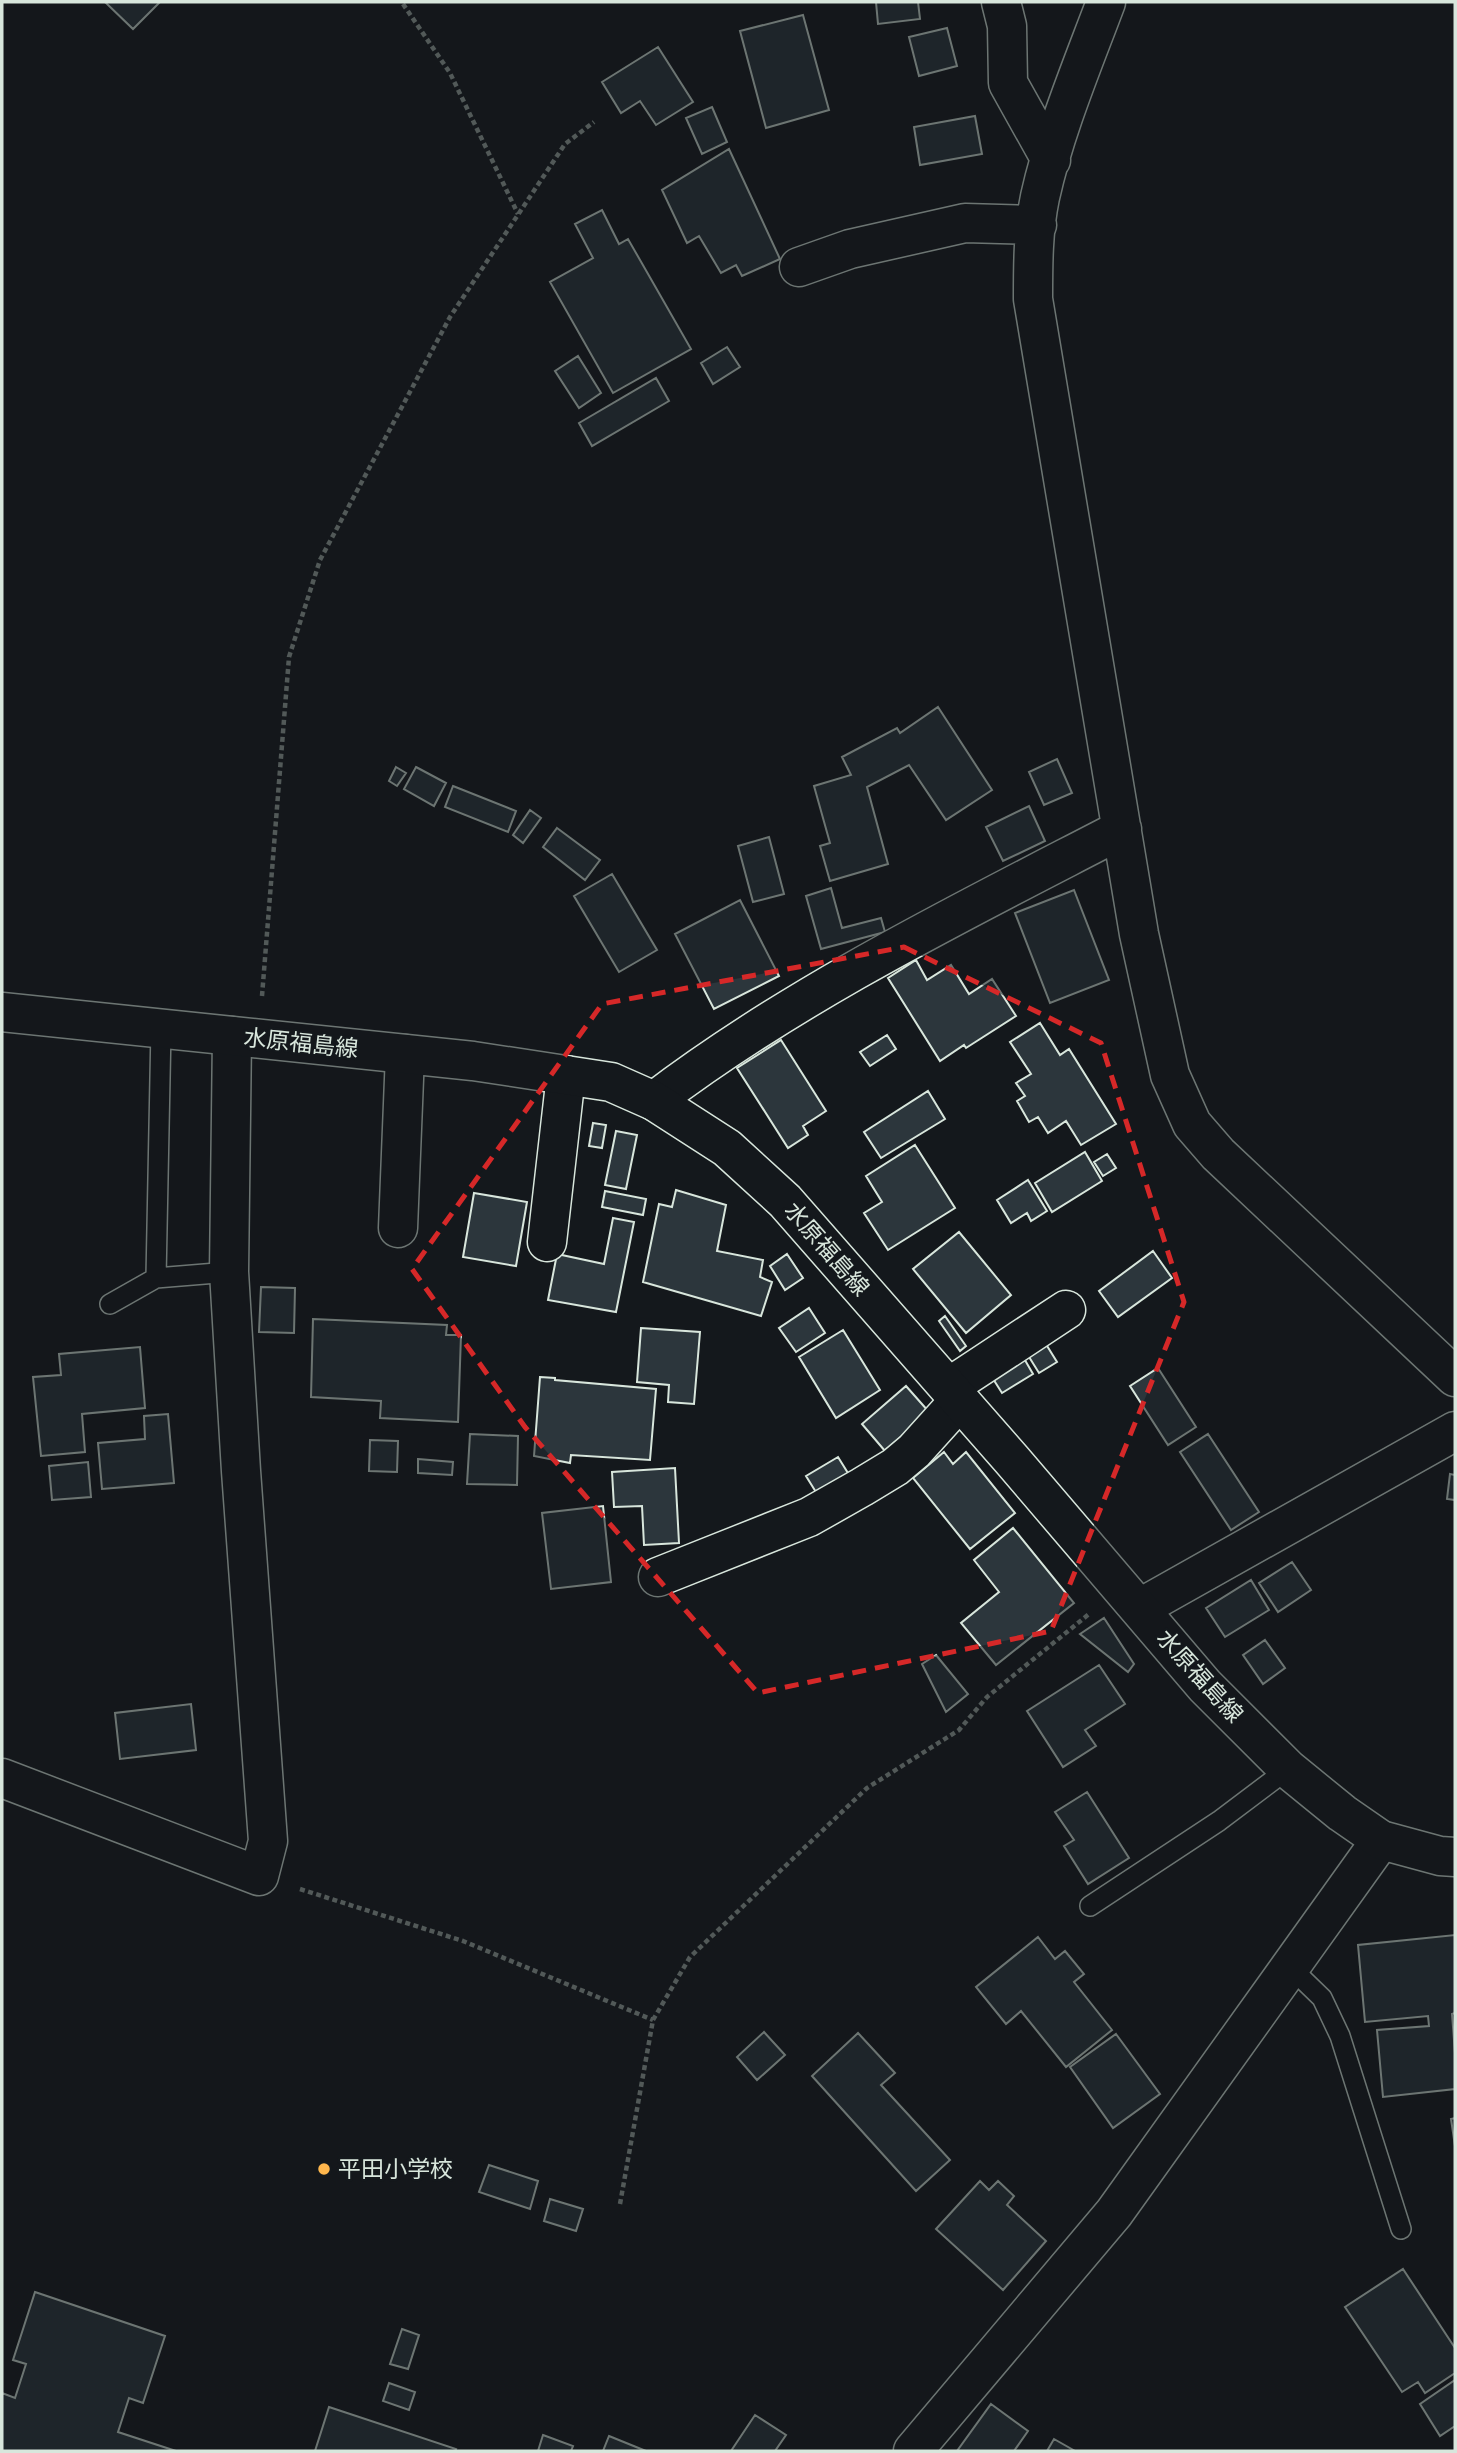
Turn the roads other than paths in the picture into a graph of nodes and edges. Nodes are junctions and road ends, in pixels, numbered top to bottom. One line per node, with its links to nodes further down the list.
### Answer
1 (1001, 2): 3 (street)
2 (1106, 2): 3 (street)
3 (1051, 160): 4 (street)
4 (1037, 225): 5 (street); 6 (street)
5 (799, 267)
6 (1122, 829): 12 (street); 19 (street)
7 (2, 1012): 8 (street, 水原福島線)
8 (160, 1028): 9 (street, 水原福島線); 16 (lane)
9 (245, 1037): 10 (street, 水原福島線); 15 (street)
10 (405, 1054): 11 (street, 水原福島線); 13 (street)
11 (566, 1075): 12 (street, 水原福島線); 14 (street)
12 (654, 1101): 20 (street, 水原福島線)
13 (398, 1228)
14 (547, 1242)
15 (229, 1272): 16 (lane); 25 (street)
16 (156, 1278): 17 (lane)
17 (110, 1304)
18 (1066, 1310): 20 (street)
19 (1455, 1377)
20 (954, 1394): 22 (street); 23 (street, 水原福島線)
21 (1455, 1431): 23 (street)
22 (658, 1577)
23 (1131, 1597): 24 (street, 水原福島線)
24 (1287, 1769): 26 (street, 水原福島線); 28 (lane)
25 (2, 1778)
26 (1381, 1840): 27 (street, 水原福島線); 29 (street)
27 (1455, 1857)
28 (1090, 1906)
29 (1290, 1967): 30 (lane); 31 (street)
30 (1401, 2229)
31 (913, 2451)

